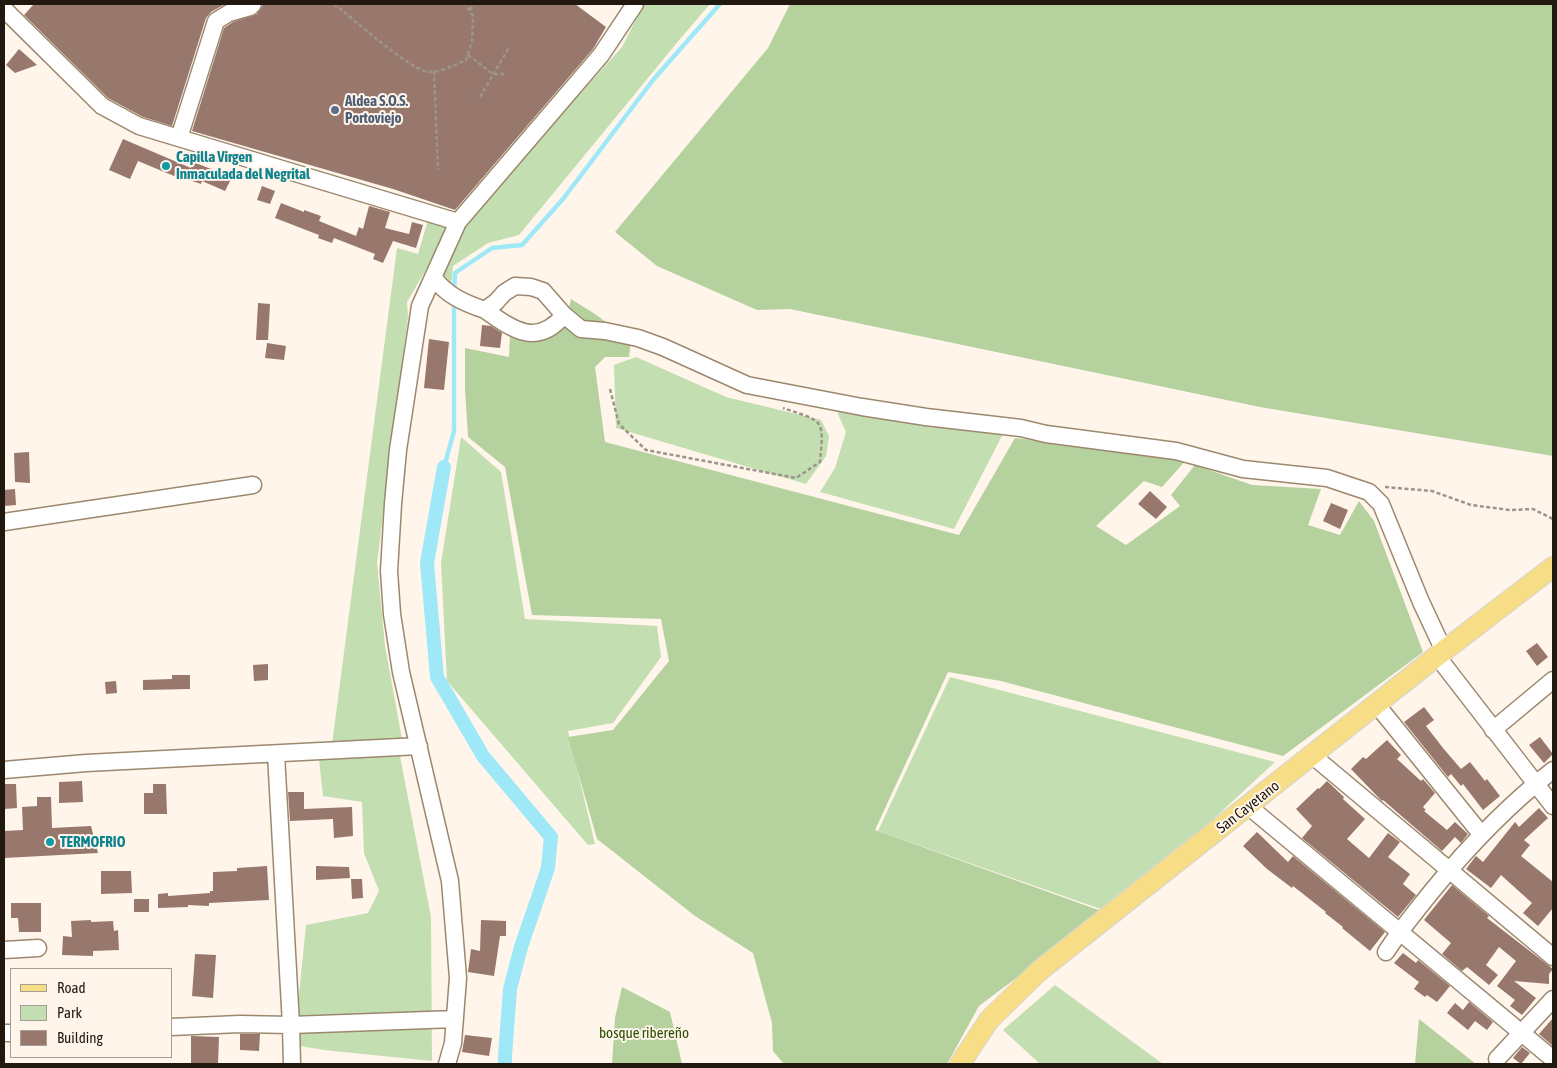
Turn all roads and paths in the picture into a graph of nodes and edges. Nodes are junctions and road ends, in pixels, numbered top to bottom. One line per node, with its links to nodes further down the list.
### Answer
1 (253, 4): 14 (street)
2 (334, 4): 10 (path)
3 (465, 4): 7 (path)
4 (474, 4): 7 (path)
5 (635, 4): 16 (street)
6 (4, 9): 14 (street)
7 (470, 10): 9 (path)
8 (510, 46): 11 (path)
9 (468, 55): 10 (path); 11 (path)
10 (434, 71): 15 (path)
11 (493, 74): 12 (path); 13 (path)
12 (504, 74)
13 (480, 96)
14 (179, 138): 16 (street)
15 (438, 170)
16 (458, 222): 17 (street)
17 (433, 278): 18 (street); 31 (street)
18 (484, 310): 19 (street); 19 (street)
19 (564, 315): 27 (street)
20 (610, 389): 21 (path)
21 (778, 406)
22 (253, 485): 25 (street)
23 (1383, 487): 24 (path)
24 (1553, 519)
25 (4, 522)
26 (1553, 567): 27 (main road, San Cayetano)
27 (1440, 654): 29 (main road, San Cayetano); 30 (street)
28 (1553, 680): 30 (street)
29 (1377, 705): 33 (main road, San Cayetano); 39 (street)
30 (1493, 730): 36 (street)
31 (419, 746): 32 (street); 47 (street)
32 (276, 754): 34 (street); 48 (street)
33 (1313, 756): 37 (main road, San Cayetano); 40 (street)
34 (4, 770)
35 (1553, 770): 36 (street)
36 (1535, 784): 38 (street); 39 (street)
37 (1248, 806): 41 (street); 55 (main road, San Cayetano)
38 (1553, 806)
39 (1481, 834): 40 (street)
40 (1449, 870): 41 (street); 45 (street)
41 (1399, 931): 44 (street); 50 (street)
42 (38, 948): 43 (street)
43 (4, 950)
44 (1386, 952)
45 (1553, 957)
46 (1553, 999): 50 (street)
47 (454, 1019): 48 (street); 54 (street)
48 (291, 1025): 49 (street); 53 (street)
49 (172, 1027)
50 (1522, 1033): 51 (street); 52 (street)
51 (1497, 1059)
52 (1553, 1059)
53 (292, 1064)
54 (447, 1064)
55 (960, 1064)

